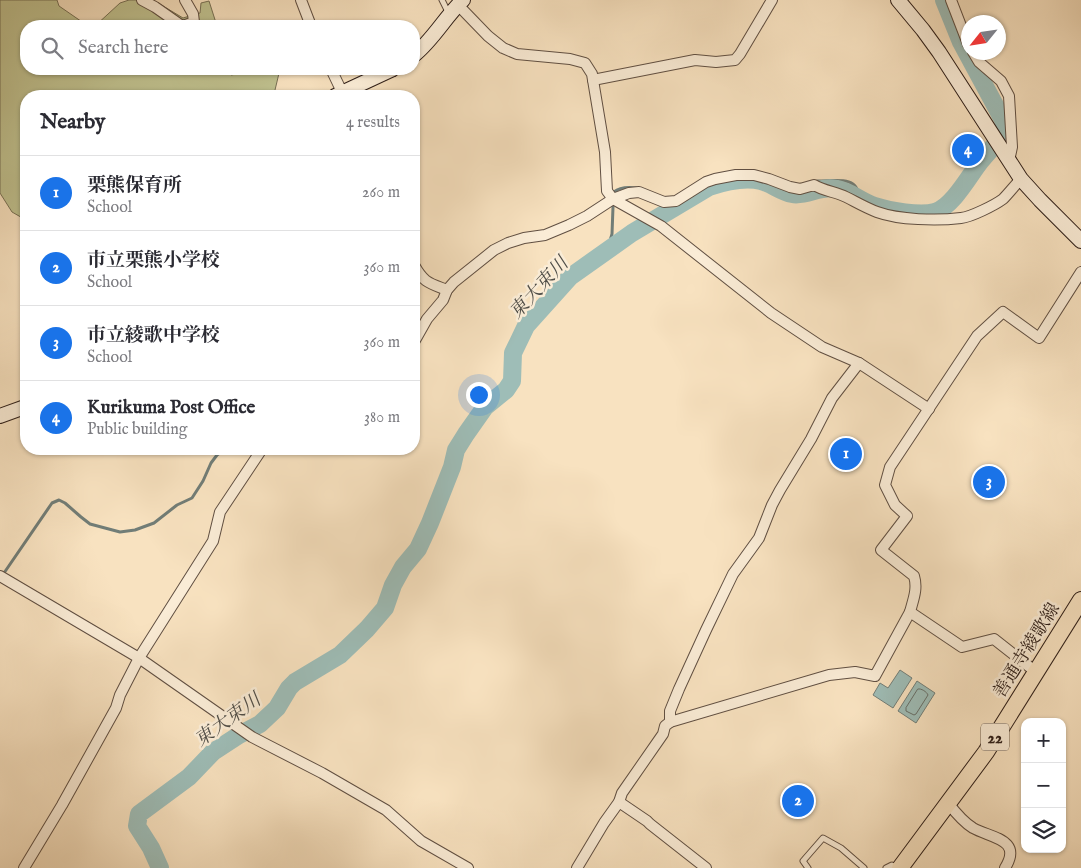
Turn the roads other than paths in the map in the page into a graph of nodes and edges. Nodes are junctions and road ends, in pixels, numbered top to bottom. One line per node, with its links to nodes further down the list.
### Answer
1 (142, 0): 9 (street)
2 (185, 0): 10 (street)
3 (301, 0): 11 (street)
4 (442, 0): 8 (lane)
5 (772, 0): 17 (street)
6 (898, 0): 20 (street)
7 (951, 0): 12 (street)
8 (457, 7): 13 (street); 17 (street)
9 (173, 20)
10 (194, 20)
11 (309, 20)
12 (961, 26)
13 (420, 50)
14 (978, 60): 20 (street)
15 (332, 75): 18 (street)
16 (380, 75): 19 (street)
17 (592, 80): 22 (street)
18 (337, 90)
19 (347, 90)
20 (1009, 161): 21 (street)
21 (1021, 179): 22 (street); 23 (street)
22 (614, 199): 26 (street); 28 (street)
23 (1081, 241)
24 (1081, 272): 30 (street)
25 (420, 276): 26 (street)
26 (445, 289): 27 (street)
27 (420, 331)
28 (859, 363): 30 (street); 38 (street)
29 (20, 409): 31 (street)
30 (929, 409): 35 (street)
31 (0, 416)
32 (258, 455): 36 (street)
33 (0, 576): 36 (street)
34 (1081, 600): 37 (main road, 善通寺綾歌線 / 22)
35 (910, 612): 37 (street); 38 (street)
36 (139, 658): 41 (street); 42 (street)
37 (1036, 672): 40 (main road, 善通寺綾歌線 / 22)
38 (670, 722): 39 (street)
39 (618, 802): 43 (street); 44 (street)
40 (948, 803): 49 (main road, 善通寺綾歌線 / 22); 50 (street)
41 (24, 868)
42 (468, 868)
43 (577, 868)
44 (706, 868)
45 (808, 868): 46 (lane)
46 (864, 868)
47 (886, 868): 48 (lane)
48 (896, 868)
49 (900, 868)
50 (1005, 868)

